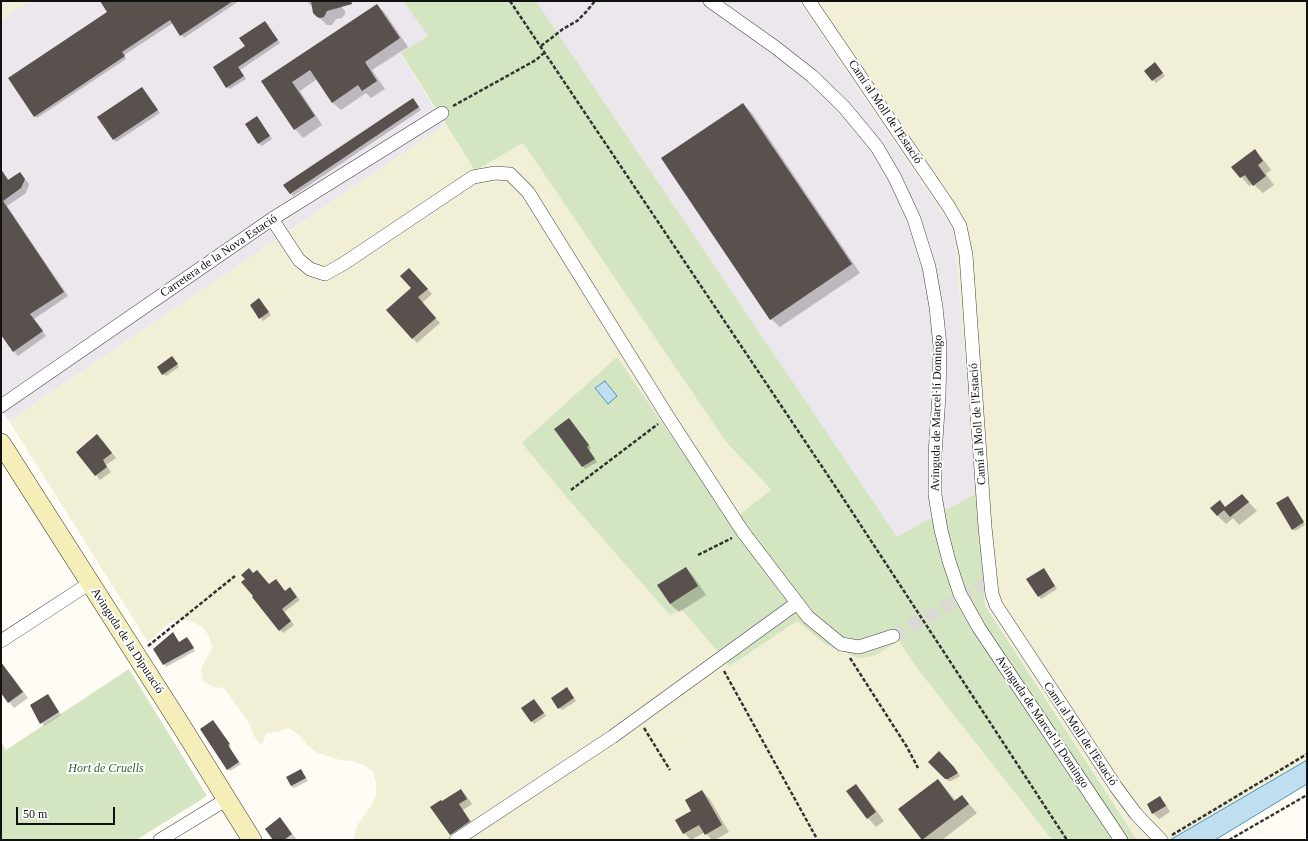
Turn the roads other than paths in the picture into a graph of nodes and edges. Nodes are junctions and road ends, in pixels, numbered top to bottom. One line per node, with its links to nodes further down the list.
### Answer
1 (710, 1): 16 (street, Avinguda de Marcel·lí Domingo)
2 (809, 1): 12 (street, Camí al Moll de l'Estació)
3 (442, 113): 4 (street, Carretera de la Nova Estació)
4 (272, 219): 5 (street, Carretera de la Nova Estació); 8 (street)
5 (1, 406)
6 (1, 443): 7 (street, Avinguda de la Diputació)
7 (90, 583): 10 (street); 11 (street, Avinguda de la Diputació)
8 (797, 603): 9 (street); 15 (street)
9 (893, 636)
10 (1, 641)
11 (227, 799): 13 (street); 14 (street, Avinguda de la Diputació)
12 (1166, 838)
13 (160, 840)
14 (252, 840)
15 (456, 840)
16 (1121, 840)

